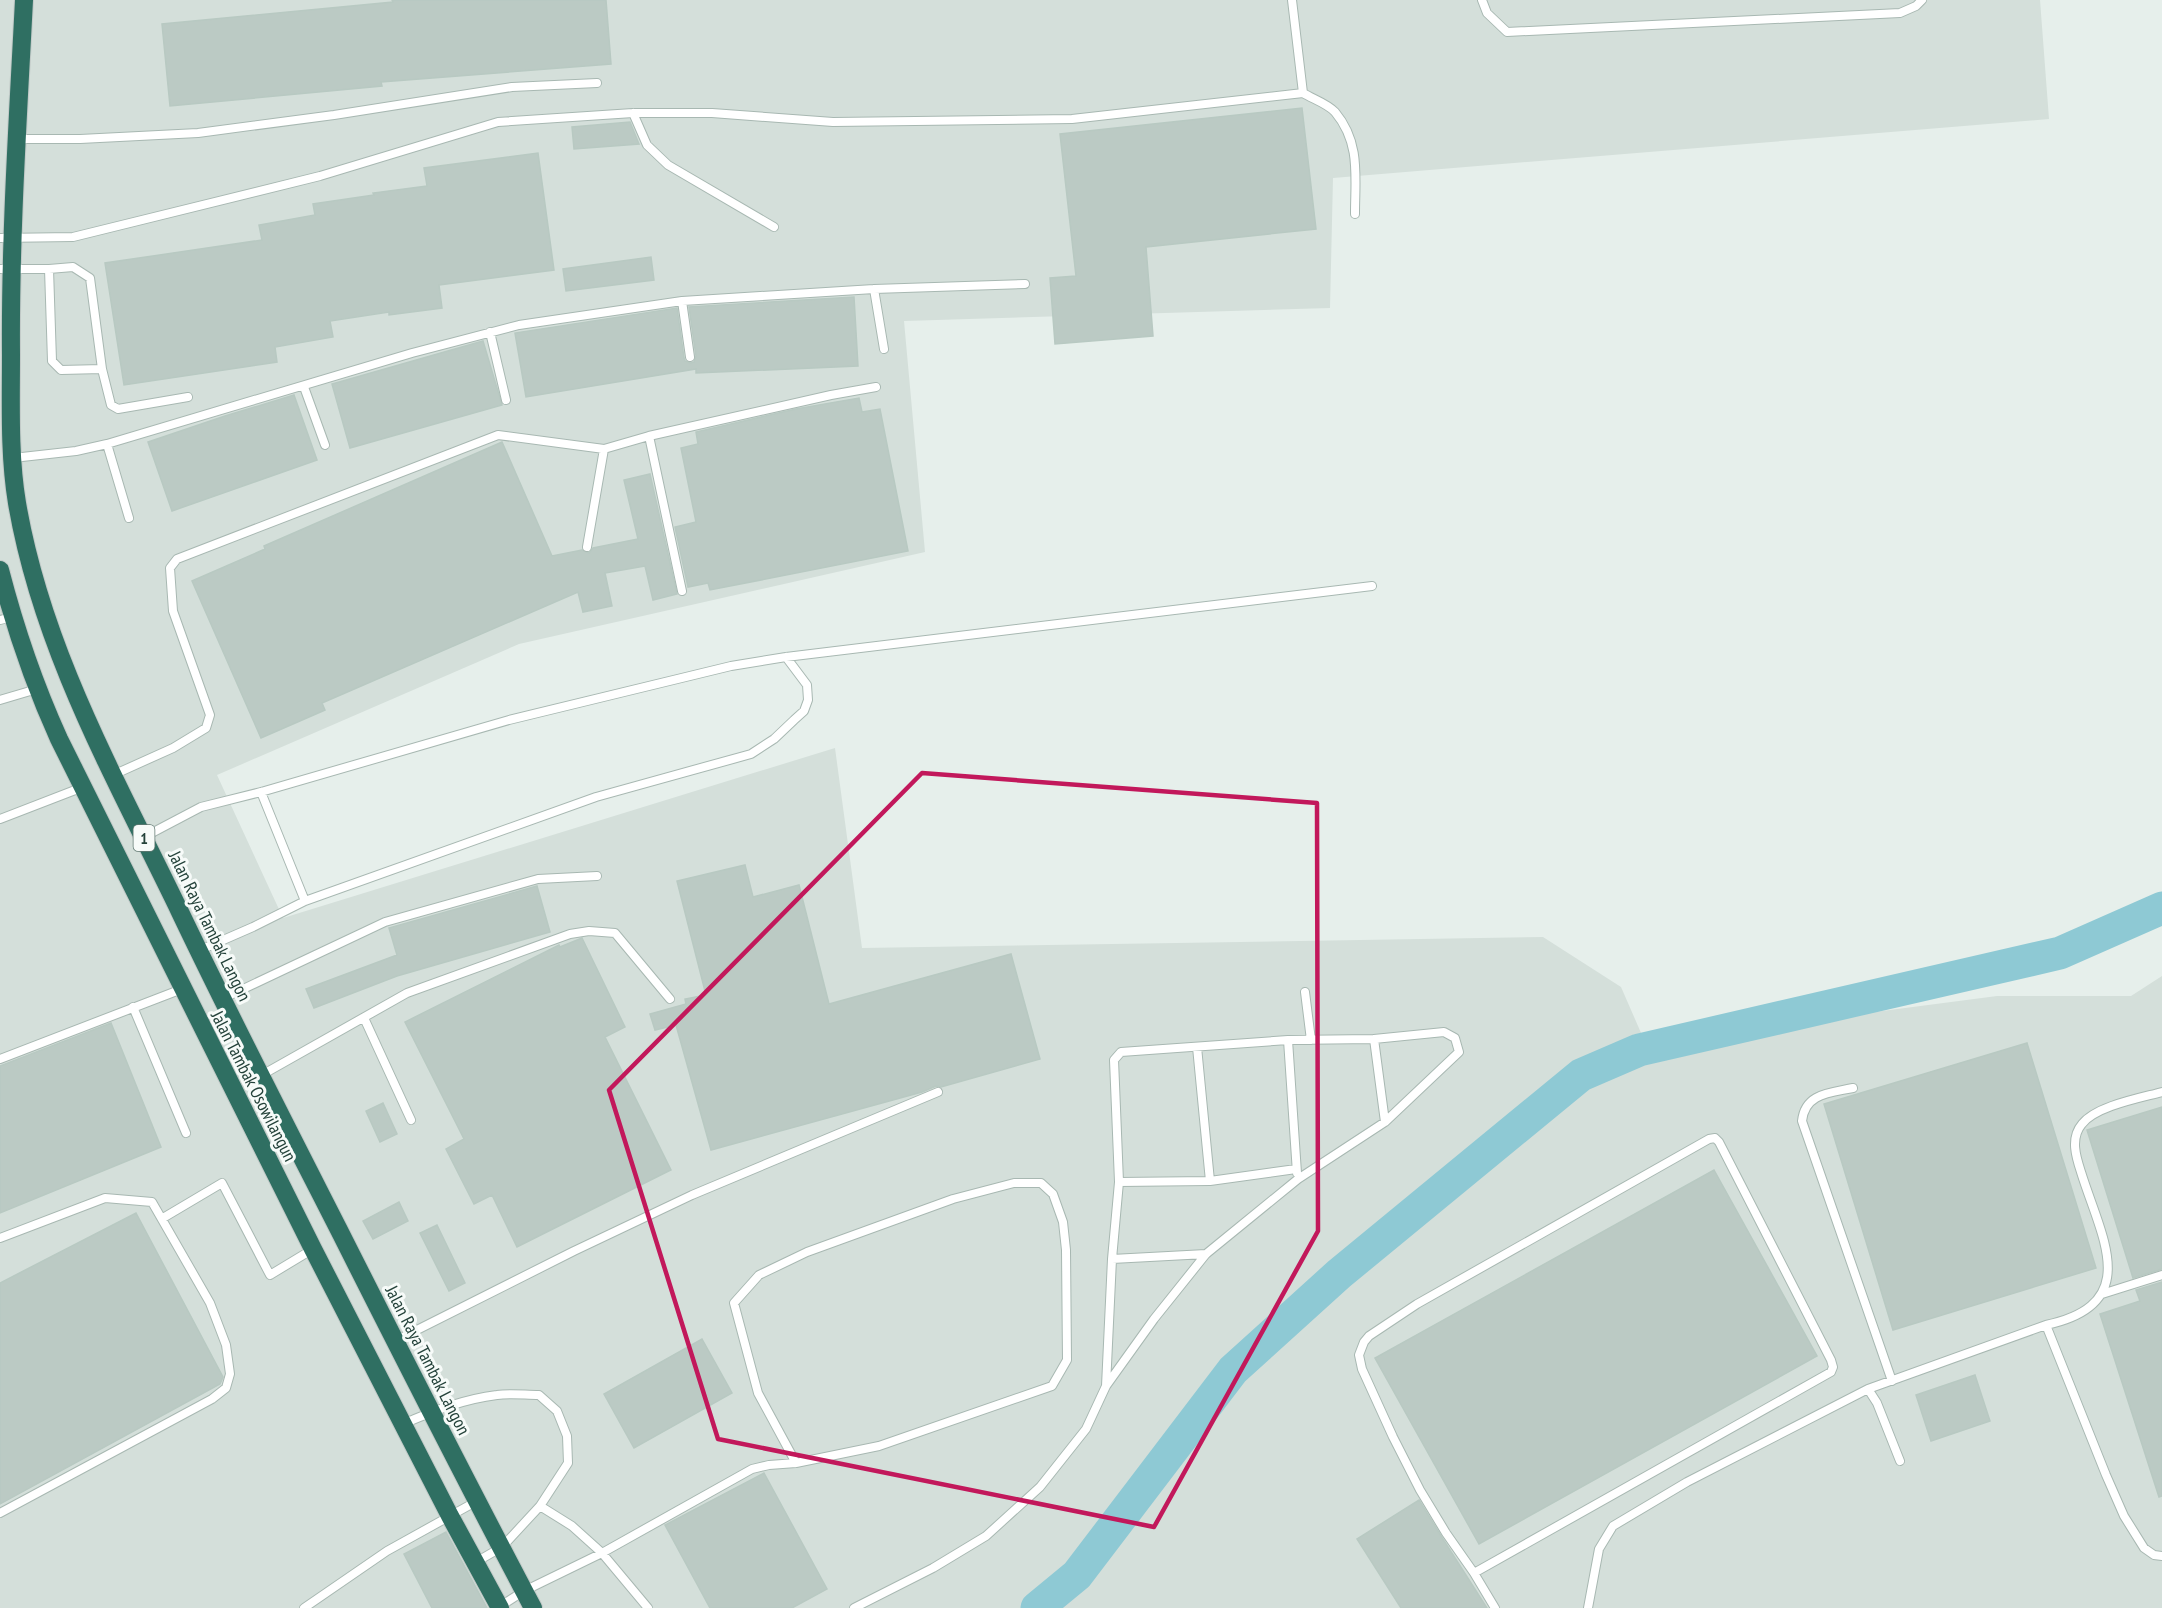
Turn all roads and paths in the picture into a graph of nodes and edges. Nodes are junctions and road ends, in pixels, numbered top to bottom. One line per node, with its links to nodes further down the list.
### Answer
1 (24, 0): 8 (highway, Jalan Raya Tambak Langon / 1)
2 (1292, 0): 6 (lane)
3 (1482, 0): 4 (lane)
4 (1922, 0)
5 (597, 83): 8 (lane)
6 (1303, 93): 7 (lane); 9 (lane)
7 (633, 113): 10 (lane); 11 (lane)
8 (18, 139): 11 (highway, Jalan Raya Tambak Langon / 1)
9 (1355, 214)
10 (774, 227)
11 (7, 238): 12 (highway, Jalan Raya Tambak Langon / 1)
12 (6, 268): 13 (lane); 17 (highway, Jalan Raya Tambak Langon / 1)
13 (49, 269): 21 (lane); 21 (lane)
14 (1026, 284): 15 (lane)
15 (874, 289): 16 (lane); 19 (lane)
16 (682, 301): 18 (lane); 20 (lane)
17 (6, 303): 30 (highway, Jalan Raya Tambak Langon / 1)
18 (490, 332): 22 (lane); 25 (lane)
19 (884, 349)
20 (690, 357)
21 (102, 369): 24 (lane)
22 (304, 387): 27 (lane); 28 (lane)
23 (876, 387): 26 (lane)
24 (188, 397)
25 (506, 400)
26 (649, 436): 29 (lane); 35 (lane)
27 (107, 444): 30 (lane); 31 (lane)
28 (325, 446)
29 (604, 449): 32 (lane); 40 (lane)
30 (13, 458): 40 (highway, Jalan Raya Tambak Langon / 1)
31 (129, 518)
32 (587, 547)
33 (0, 570): 36 (highway, Jalan Tambak Osowilangun / 1)
34 (1372, 586): 37 (lane)
35 (682, 591)
36 (6, 619): 38 (highway, Jalan Tambak Osowilangun / 1)
37 (786, 657): 42 (lane); 46 (lane)
38 (37, 689): 39 (lane); 41 (highway, Jalan Tambak Osowilangun / 1)
39 (0, 700)
40 (112, 776): 44 (highway, Jalan Raya Tambak Langon / 1)
41 (83, 787): 43 (lane); 48 (highway, Jalan Tambak Osowilangun / 1)
42 (261, 792): 44 (lane); 46 (lane)
43 (0, 819)
44 (144, 837): 47 (highway, Jalan Raya Tambak Langon / 1)
45 (597, 876): 51 (lane)
46 (305, 901): 47 (lane)
47 (198, 951): 51 (highway, Jalan Raya Tambak Langon / 1)
48 (182, 989): 52 (lane); 72 (highway, Jalan Tambak Osowilangun / 1)
49 (1305, 992): 56 (lane)
50 (670, 999): 53 (lane)
51 (221, 1000): 59 (highway, Jalan Raya Tambak Langon / 1)
52 (133, 1007): 58 (lane); 65 (lane)
53 (364, 1018): 59 (lane); 63 (lane)
54 (1374, 1039): 56 (lane); 64 (lane); 64 (lane)
55 (1288, 1040): 56 (lane); 57 (lane); 66 (lane)
56 (1311, 1040)
57 (1197, 1047): 68 (lane); 69 (lane)
58 (0, 1059)
59 (260, 1076): 78 (highway, Jalan Raya Tambak Langon / 1)
60 (1853, 1088): 79 (lane)
61 (938, 1092): 78 (lane)
62 (2162, 1092): 76 (lane)
63 (411, 1120)
64 (1385, 1122): 67 (lane)
65 (186, 1133)
66 (1296, 1169): 67 (lane); 68 (lane)
67 (1298, 1179): 73 (lane)
68 (1210, 1181): 69 (lane)
69 (1119, 1182): 74 (lane)
70 (163, 1218): 71 (lane); 72 (lane); 88 (lane)
71 (0, 1238)
72 (312, 1249): 83 (highway, Jalan Tambak Osowilangun / 1)
73 (1206, 1254): 74 (lane); 80 (lane)
74 (1112, 1259): 80 (lane)
75 (2162, 1275): 76 (lane)
76 (2102, 1294): 77 (lane)
77 (2046, 1325): 79 (lane); 92 (lane)
78 (395, 1341): 82 (highway, Jalan Raya Tambak Langon / 1)
79 (1892, 1381): 81 (lane)
80 (1106, 1386): 100 (lane)
81 (1868, 1389): 84 (lane); 102 (lane)
82 (430, 1412): 83 (lane); 86 (highway, Jalan Raya Tambak Langon / 1); 87 (lane)
83 (402, 1424): 89 (highway, Jalan Tambak Osowilangun / 1)
84 (1900, 1461)
85 (796, 1463): 85 (lane); 91 (lane)
86 (478, 1501): 89 (lane); 90 (highway, Jalan Raya Tambak Langon / 1)
87 (540, 1506): 90 (lane); 91 (lane)
88 (0, 1513)
89 (450, 1516): 93 (highway, Jalan Tambak Osowilangun / 1); 97 (lane)
90 (502, 1547): 93 (lane); 95 (highway, Jalan Raya Tambak Langon / 1)
91 (602, 1553): 95 (lane); 99 (lane)
92 (2162, 1556)
93 (476, 1562): 96 (highway, Jalan Tambak Osowilangun / 1)
94 (1474, 1572): 94 (lane); 101 (lane)
95 (524, 1591): 96 (lane); 98 (highway, Jalan Raya Tambak Langon / 1)
96 (500, 1607)
97 (304, 1608)
98 (533, 1608)
99 (648, 1608)
100 (854, 1608)
101 (1495, 1608)
102 (1588, 1608)

